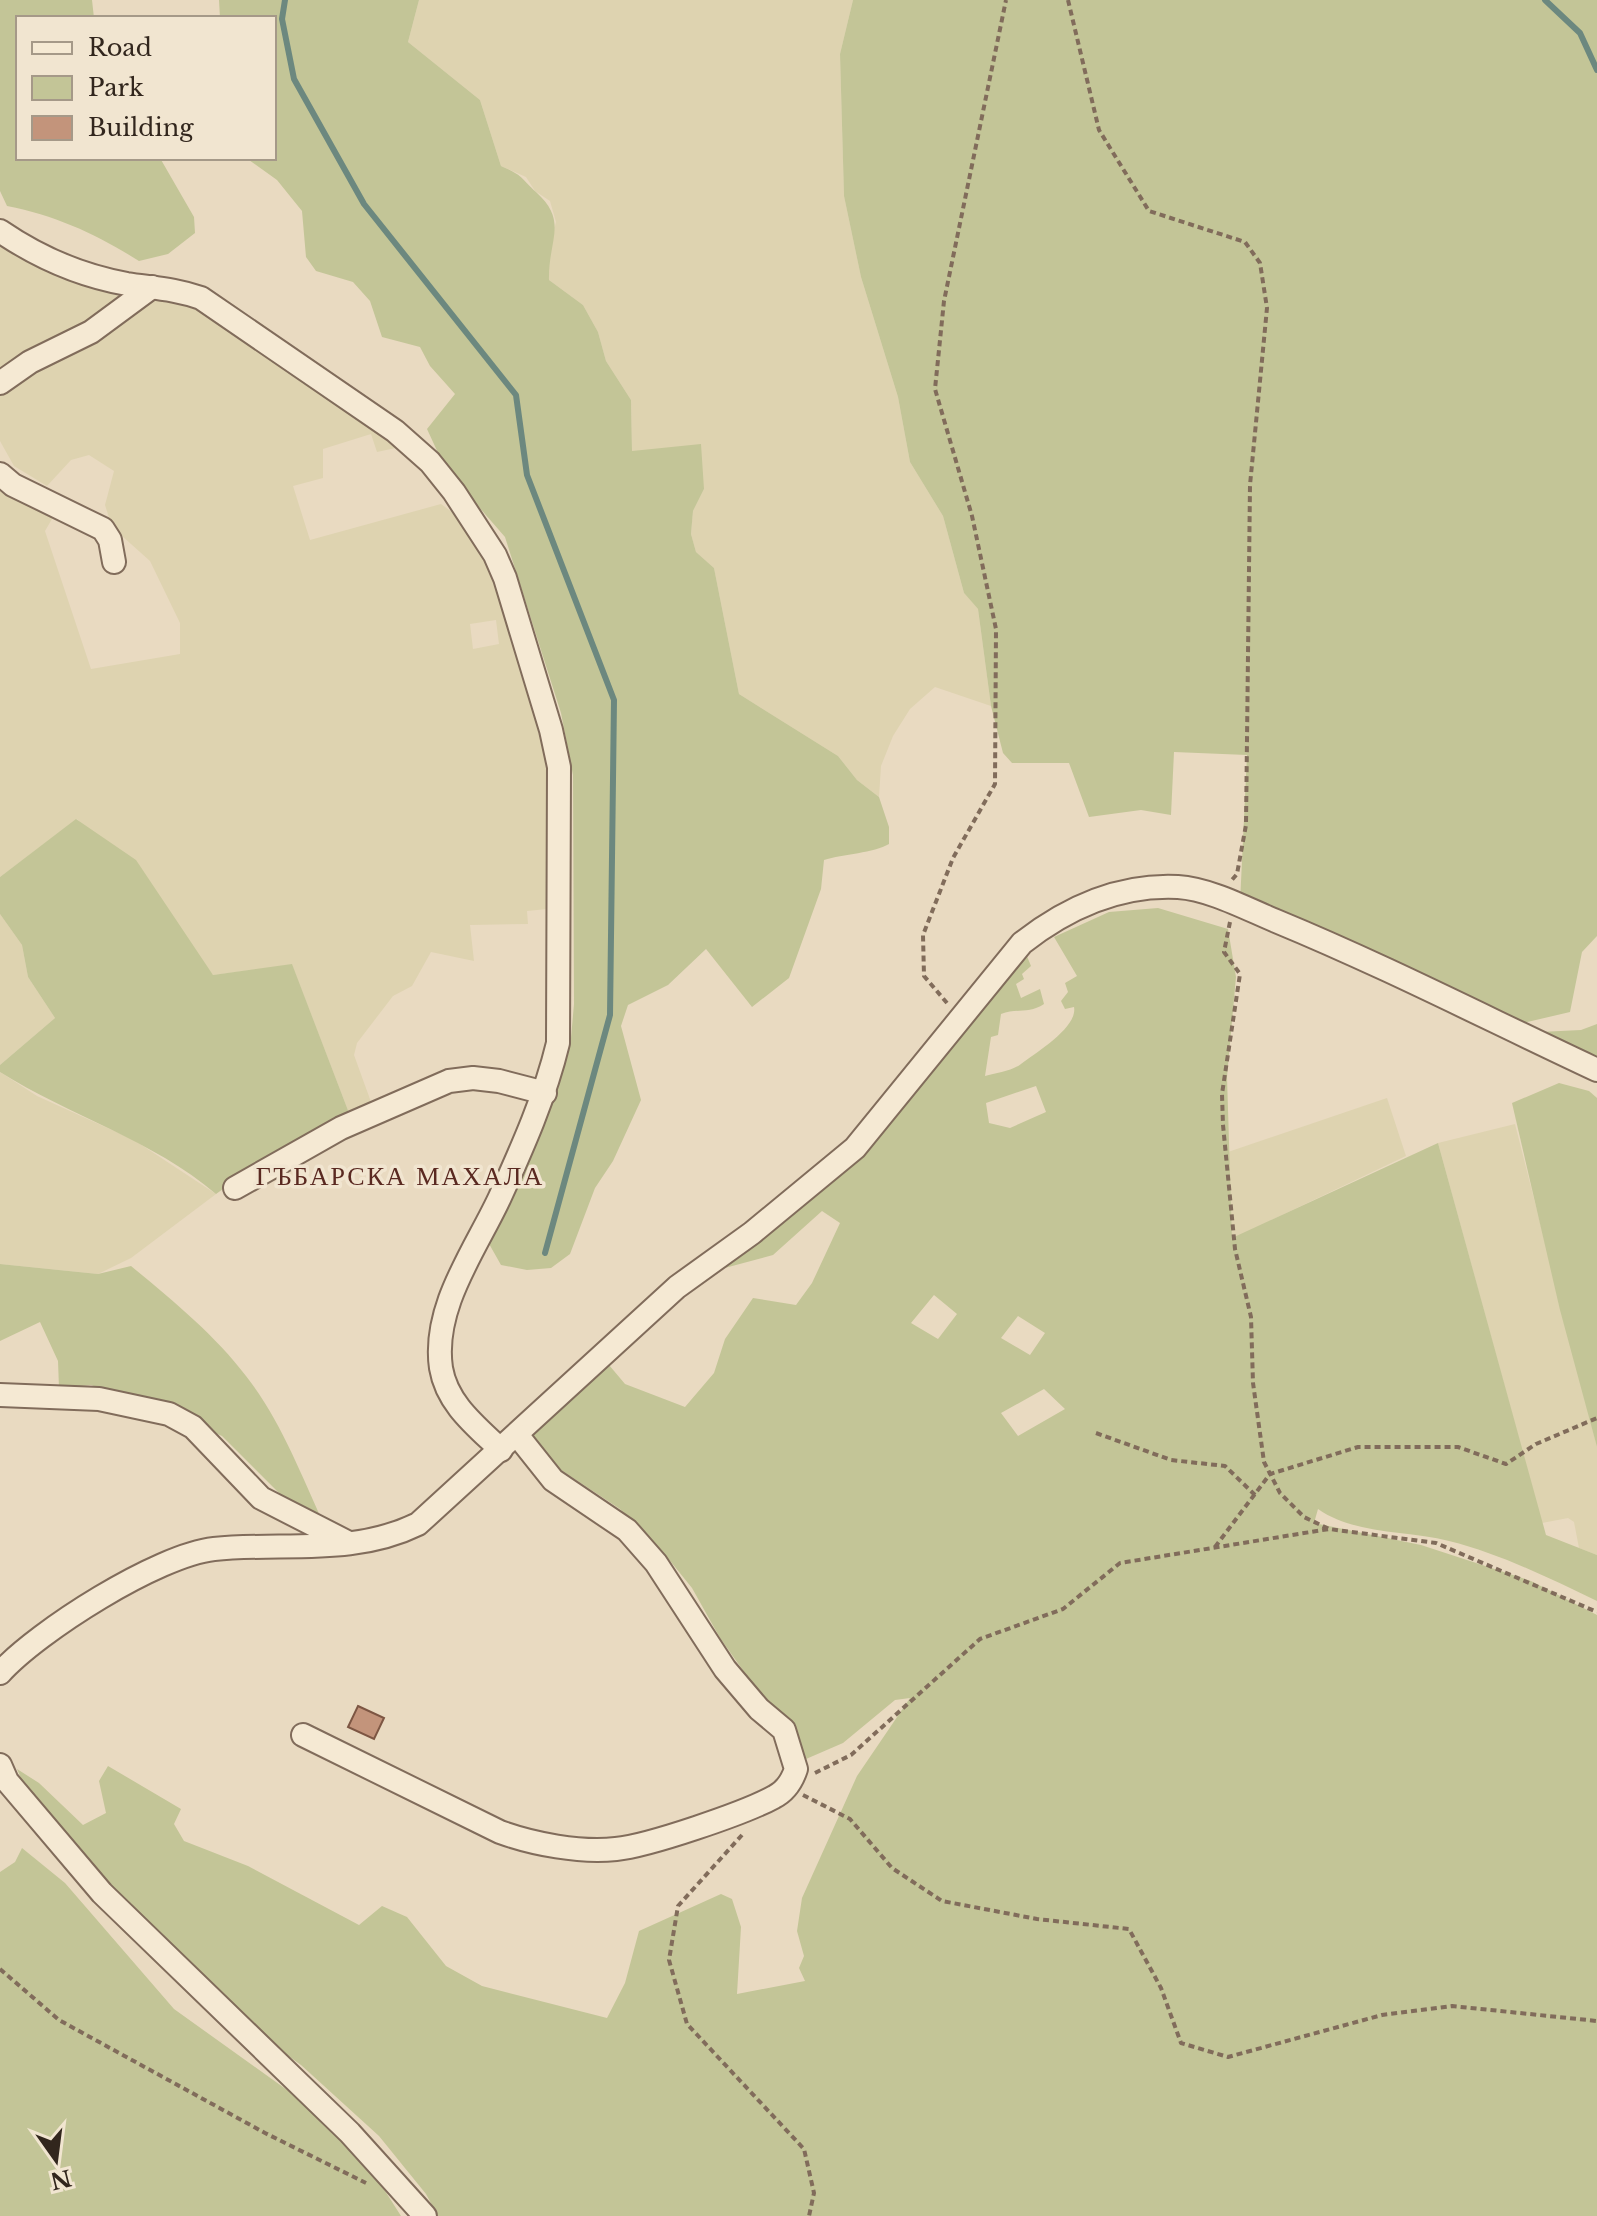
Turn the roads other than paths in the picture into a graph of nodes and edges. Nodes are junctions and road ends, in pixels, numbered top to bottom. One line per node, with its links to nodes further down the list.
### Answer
1 (0, 231): 2 (street)
2 (152, 287): 3 (street); 7 (street)
3 (0, 383)
4 (0, 474): 5 (street)
5 (114, 562)
6 (1597, 1070): 10 (street)
7 (545, 1093): 8 (street); 10 (street)
8 (235, 1188)
9 (0, 1395): 11 (street)
10 (509, 1443): 11 (street); 13 (street)
11 (354, 1546): 12 (street)
12 (0, 1673)
13 (303, 1735)
14 (0, 1765): 15 (street)
15 (425, 2216)

